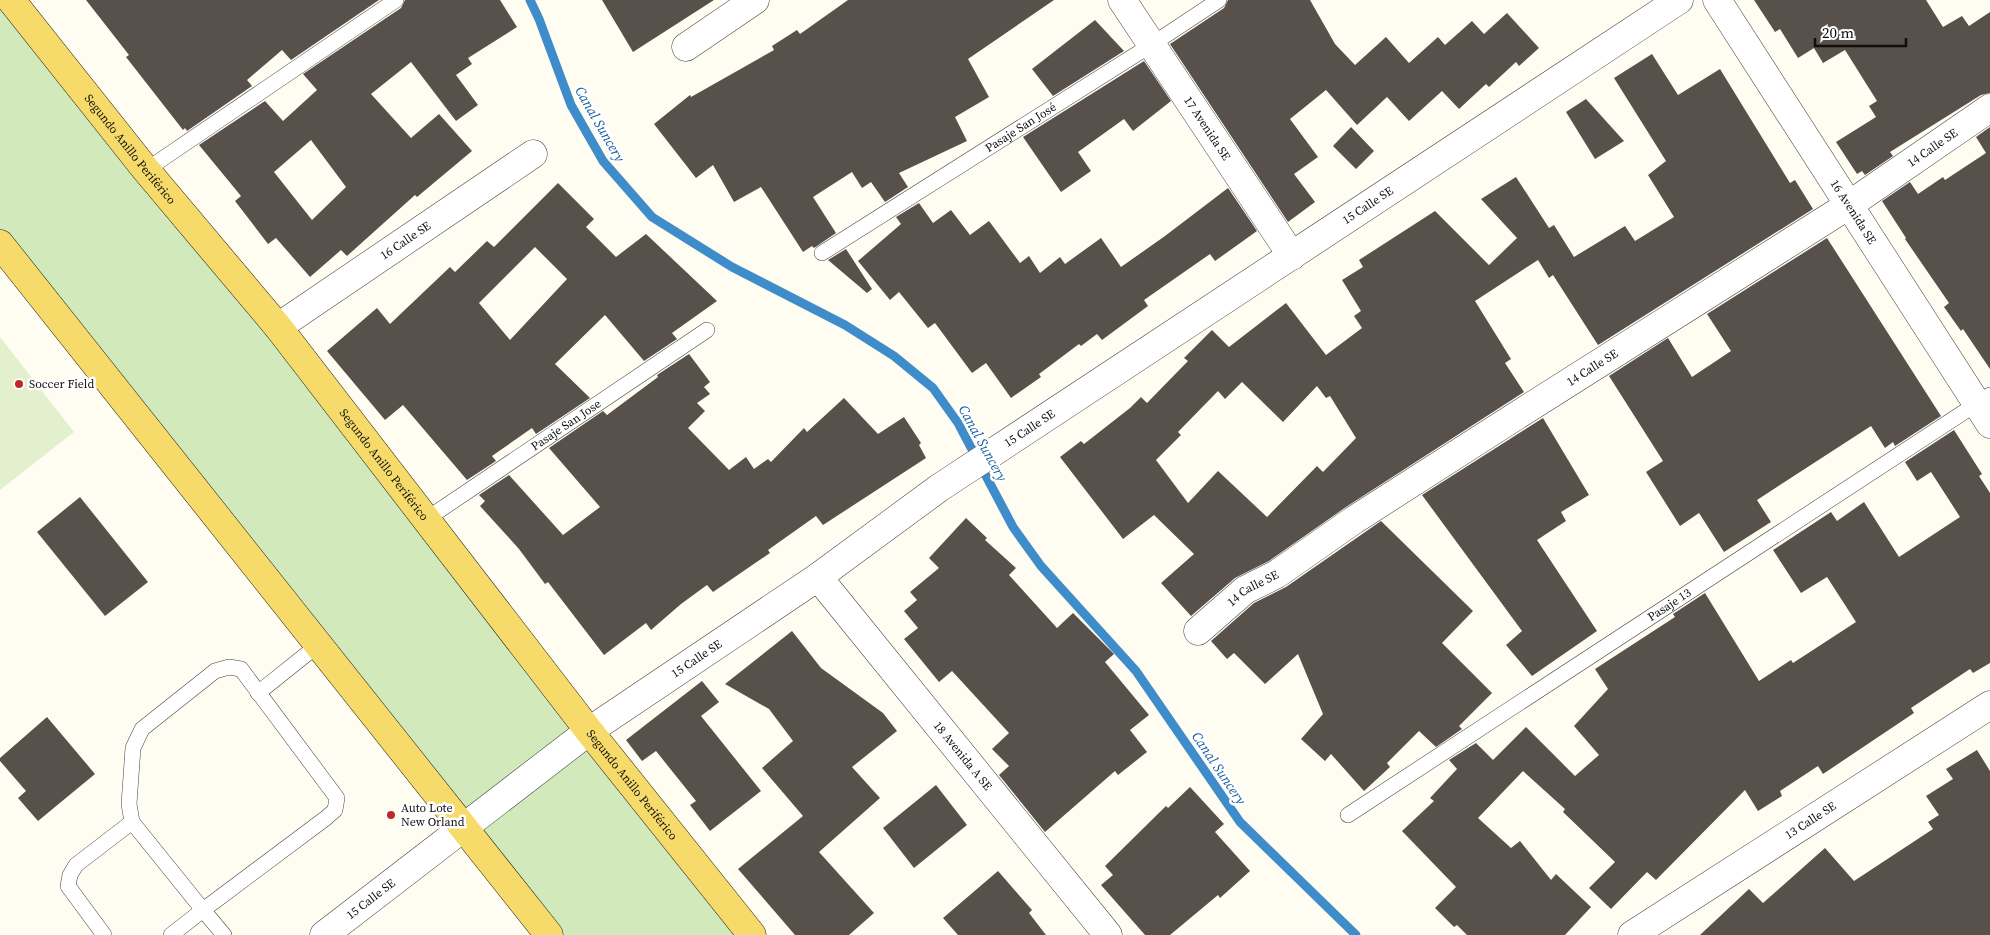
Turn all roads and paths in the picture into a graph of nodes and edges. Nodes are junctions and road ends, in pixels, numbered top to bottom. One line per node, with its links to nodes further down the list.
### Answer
1 (396, 0): 12 (lane)
2 (755, 0): 9 (street)
3 (1122, 0): 8 (street, 17 Avenida SE)
4 (1218, 0): 8 (lane, Pasaje San José)
5 (1679, 0): 16 (street, 15 Calle SE)
6 (1718, 0): 13 (street, 16 Avenida SE)
7 (13, 1): 12 (main road, Segundo Anillo Periférico)
8 (1152, 44): 15 (lane, Pasaje San José); 16 (street, 17 Avenida SE)
9 (686, 46)
10 (1990, 108): 13 (street, 14 Calle SE)
11 (533, 154): 17 (street, 16 Calle SE)
12 (146, 170): 17 (main road, Segundo Anillo Periférico)
13 (1849, 205): 19 (street, 16 Avenida SE); 22 (street, 14 Calle SE)
14 (0, 244): 23 (main road)
15 (822, 253)
16 (1292, 256): 21 (street, 15 Calle SE)
17 (278, 326): 20 (main road, Segundo Anillo Periférico)
18 (706, 330): 20 (lane, Pasaje San Jose)
19 (1986, 407): 27 (lane, Pasaje 13)
20 (425, 520): 26 (main road, Segundo Anillo Periférico)
21 (818, 577): 26 (street, 15 Calle SE); 37 (street, 18 Avenida A SE)
22 (1198, 631)
23 (318, 645): 24 (lane); 29 (main road)
24 (258, 693): 28 (lane); 30 (lane)
25 (1990, 705): 38 (street, 13 Calle SE)
26 (589, 731): 29 (street, 15 Calle SE); 36 (main road, Segundo Anillo Periférico)
27 (1348, 815)
28 (132, 822): 30 (lane); 31 (lane)
29 (463, 827): 34 (street, 15 Calle SE); 35 (main road)
30 (203, 910): 32 (lane); 33 (lane)
31 (104, 935)
32 (171, 935)
33 (224, 935)
34 (324, 935)
35 (549, 935)
36 (752, 935)
37 (1108, 935)
38 (1632, 935)

